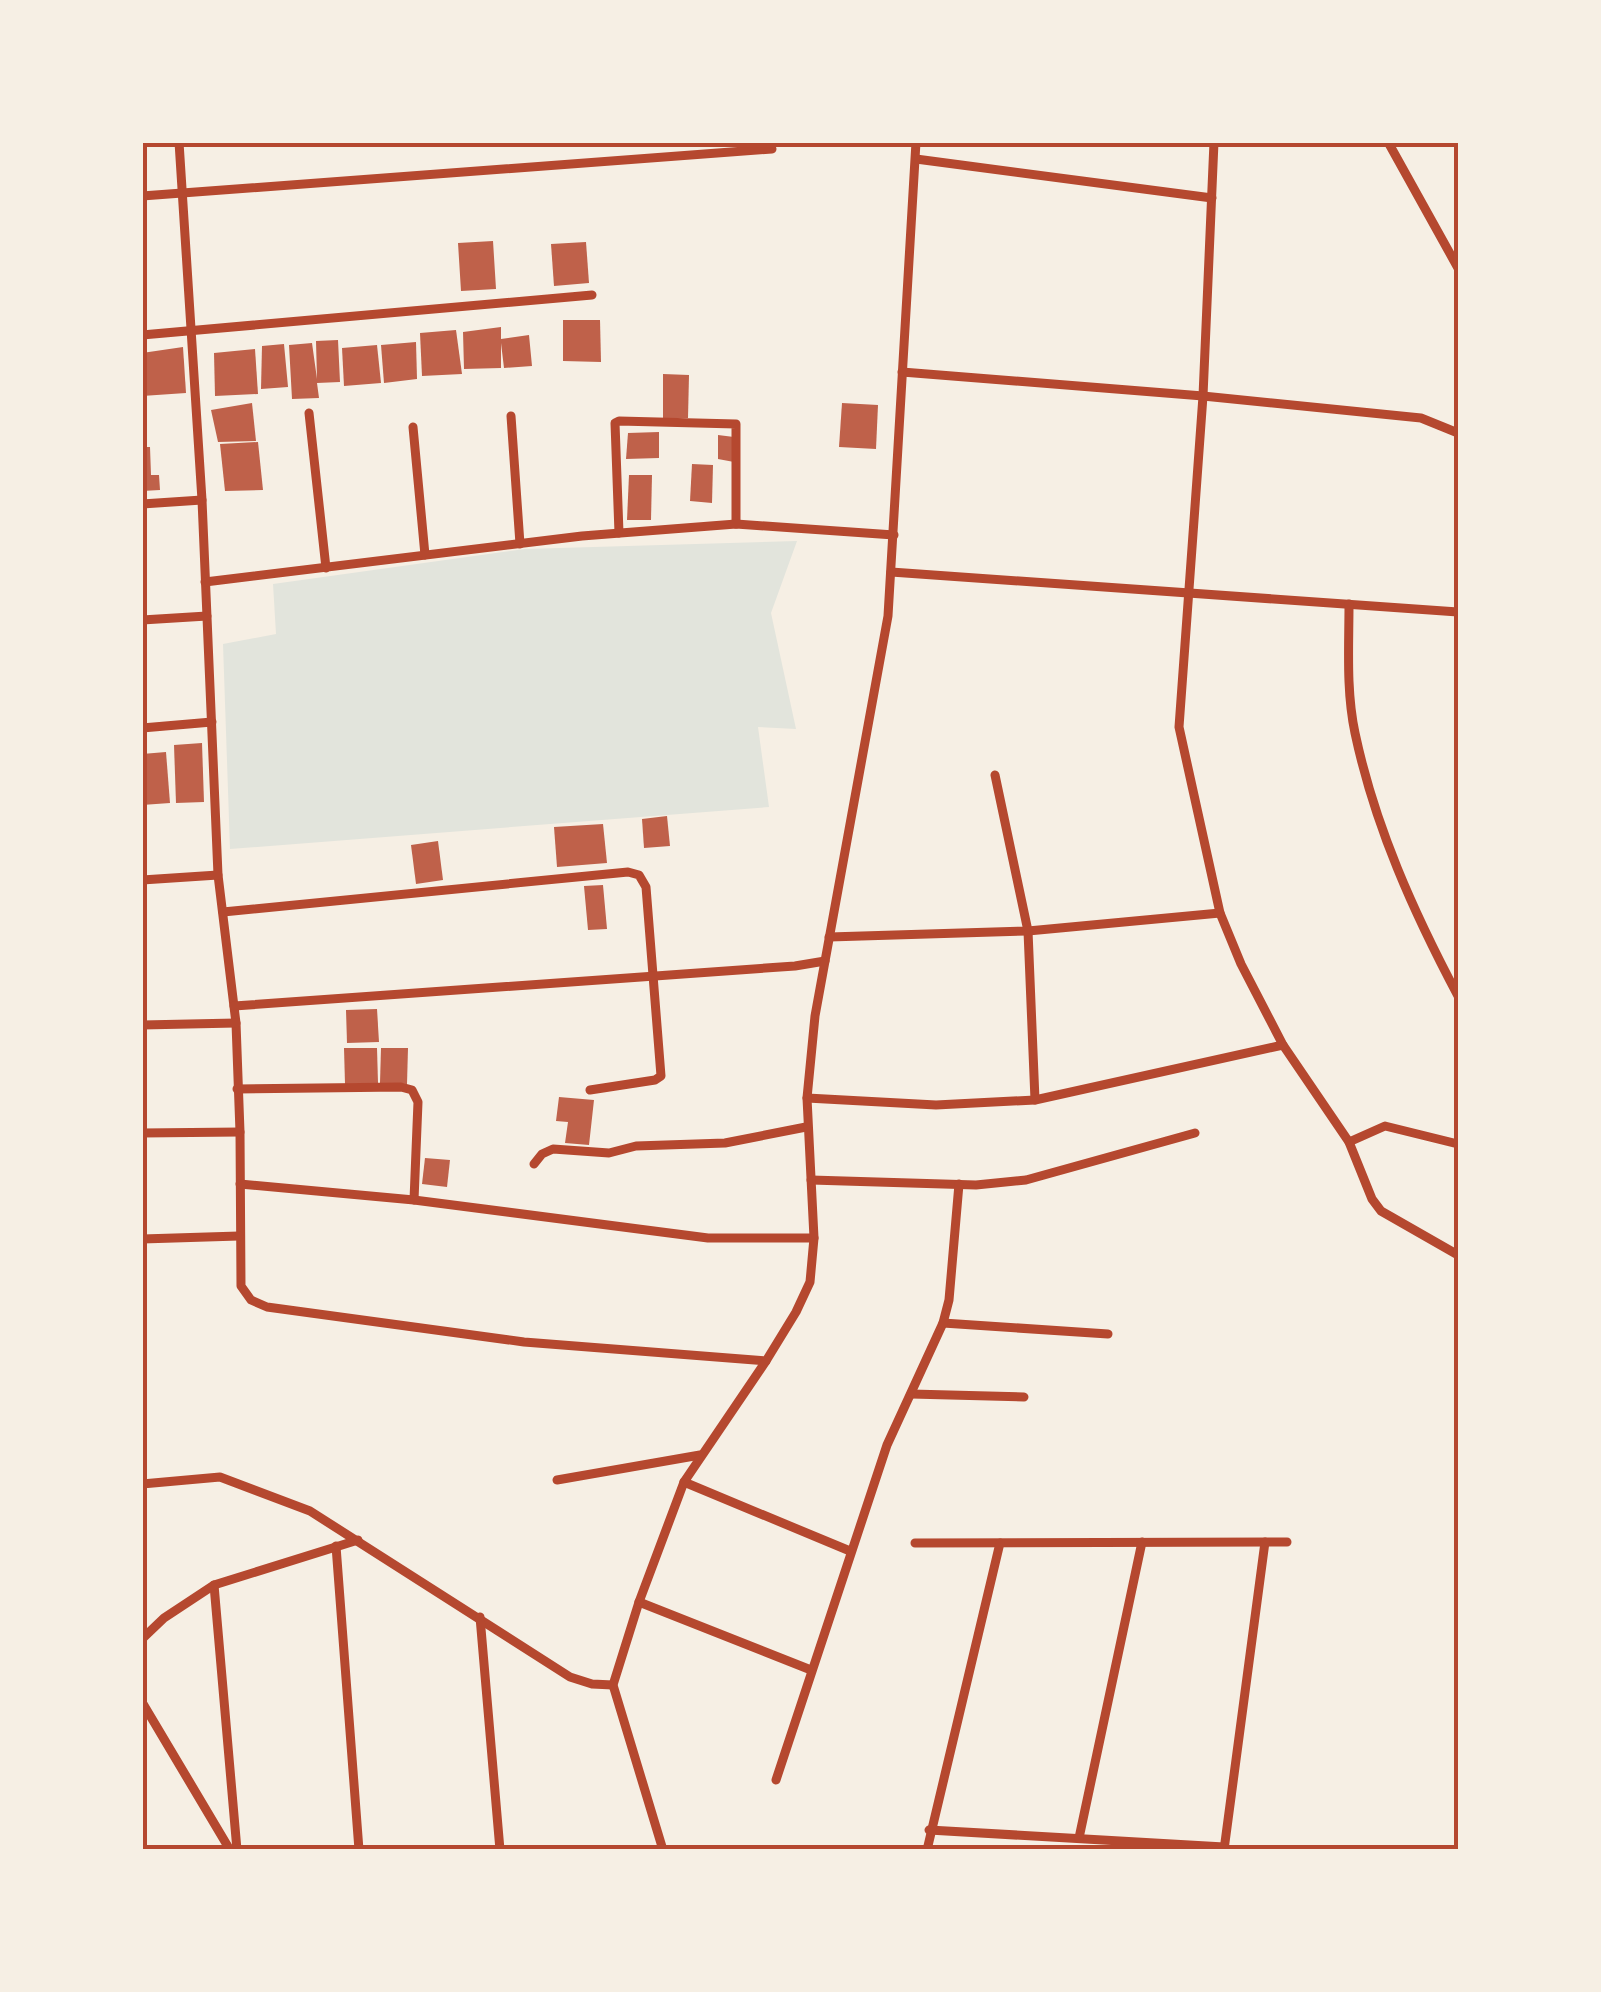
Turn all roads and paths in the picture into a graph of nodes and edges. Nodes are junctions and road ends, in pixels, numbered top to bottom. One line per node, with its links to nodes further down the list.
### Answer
1 (179, 142): 7 (street)
2 (916, 142): 6 (street)
3 (1214, 142): 9 (street)
4 (1388, 142): 10 (street)
5 (772, 149): 7 (street)
6 (916, 159): 9 (street); 14 (street)
7 (182, 192): 8 (street); 12 (street)
8 (142, 196)
9 (1212, 198): 15 (street)
10 (1458, 268)
11 (592, 296): 12 (street)
12 (192, 330): 13 (street); 20 (street)
13 (142, 334)
14 (902, 372): 15 (street); 24 (street)
15 (1203, 396): 19 (street); 30 (street)
16 (309, 413): 27 (street)
17 (511, 416): 25 (street)
18 (413, 427): 26 (street)
19 (1458, 433)
20 (202, 500): 21 (street); 29 (street)
21 (142, 504)
22 (736, 524): 23 (street); 23 (street); 24 (street)
23 (619, 534): 25 (street)
24 (894, 535): 28 (street)
25 (520, 544): 26 (street)
26 (425, 556): 27 (street)
27 (326, 568): 29 (street)
28 (892, 572): 30 (street); 43 (street)
29 (206, 582): 33 (street)
30 (1189, 593): 31 (street); 41 (street)
31 (1348, 604): 32 (street); 46 (street)
32 (1458, 612)
33 (208, 616): 34 (street); 35 (street)
34 (142, 620)
35 (212, 722): 36 (street); 38 (street)
36 (142, 728)
37 (995, 775): 42 (street)
38 (218, 876): 39 (street); 40 (street)
39 (142, 880)
40 (223, 912): 45 (street); 47 (street)
41 (1220, 912): 42 (street); 50 (street)
42 (1028, 931): 43 (street); 54 (street)
43 (829, 937): 44 (street)
44 (825, 961): 45 (street); 53 (street)
45 (654, 976): 47 (street); 52 (street)
46 (1458, 996)
47 (234, 1006): 48 (street)
48 (236, 1023): 49 (street); 51 (street)
49 (142, 1026)
50 (1282, 1045): 54 (street); 59 (street)
51 (237, 1089): 57 (street); 65 (street)
52 (590, 1090)
53 (807, 1098): 54 (street); 55 (street)
54 (1035, 1100)
55 (806, 1127): 61 (street); 62 (street)
56 (142, 1132): 57 (street)
57 (240, 1132): 63 (street)
58 (1196, 1133): 64 (street)
59 (1348, 1142): 60 (street); 69 (street)
60 (1458, 1144)
61 (534, 1164)
62 (811, 1180): 64 (street); 67 (street)
63 (240, 1184): 65 (street); 66 (street)
64 (958, 1184): 70 (street)
65 (414, 1200): 67 (street)
66 (239, 1236): 68 (street); 72 (street)
67 (814, 1238): 72 (street)
68 (142, 1239)
69 (1458, 1254)
70 (942, 1323): 71 (street); 73 (street)
71 (1108, 1334)
72 (766, 1361): 75 (street)
73 (911, 1394): 74 (street); 86 (street)
74 (1024, 1397)
75 (700, 1455): 76 (street); 77 (street)
76 (557, 1480)
77 (684, 1482): 86 (street); 88 (street)
78 (142, 1484): 79 (street)
79 (358, 1540): 85 (street); 89 (street)
80 (1142, 1542): 81 (street); 84 (street); 96 (street)
81 (1265, 1542): 82 (street); 97 (street)
82 (1288, 1542)
83 (915, 1543): 84 (street)
84 (1000, 1543): 95 (street)
85 (336, 1546): 87 (street); 99 (street)
86 (850, 1551): 91 (street)
87 (214, 1585): 90 (street); 98 (street)
88 (639, 1602): 91 (street); 92 (street)
89 (480, 1617): 92 (street); 100 (street)
90 (142, 1639)
91 (811, 1670): 94 (street)
92 (613, 1685): 101 (street)
93 (142, 1702): 98 (street)
94 (776, 1780)
95 (929, 1830): 96 (street); 102 (street)
96 (1079, 1838): 97 (street)
97 (1224, 1848)
98 (233, 1850)
99 (358, 1850)
100 (500, 1850)
101 (663, 1850)
102 (927, 1850)

